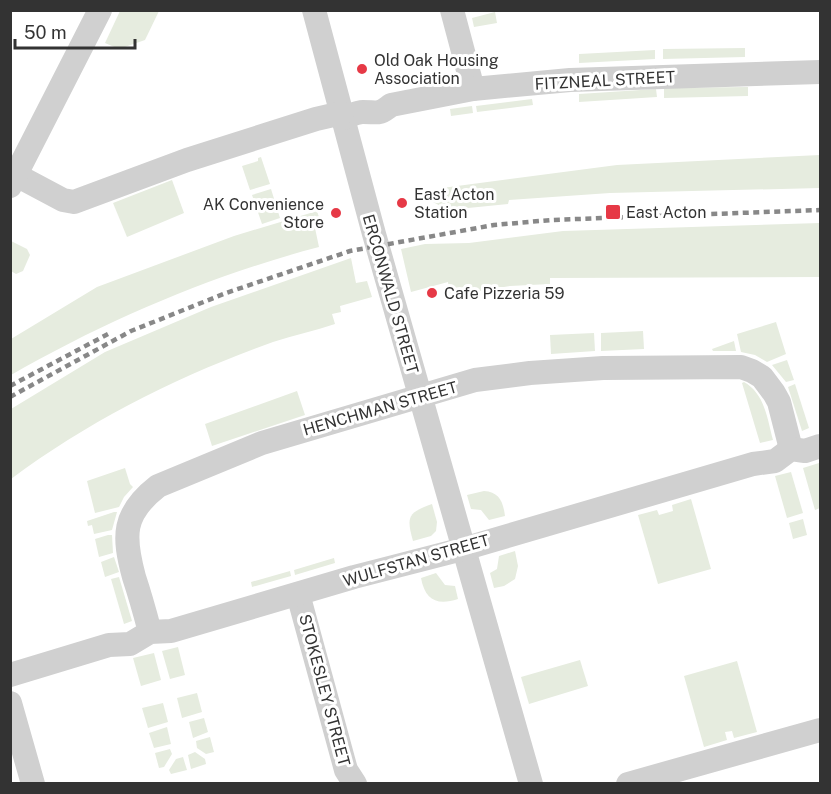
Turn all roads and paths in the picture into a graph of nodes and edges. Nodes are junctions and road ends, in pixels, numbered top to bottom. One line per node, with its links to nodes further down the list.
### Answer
1 (100, 10): 7 (street)
2 (315, 10): 6 (street, ERCONWALD STREET)
3 (452, 10): 5 (street)
4 (820, 72): 5 (street, FITZNEAL STREET)
5 (473, 89): 6 (street, FITZNEAL STREET)
6 (349, 114): 7 (street); 8 (street, ERCONWALD STREET)
7 (13, 181)
8 (419, 396): 10 (street, HENCHMAN STREET); 11 (street, ERCONWALD STREET); 13 (street, HENCHMAN STREET)
9 (820, 446): 10 (street, WULFSTAN STREET)
10 (791, 450): 11 (street, WULFSTAN STREET)
11 (463, 549): 12 (street, WULFSTAN STREET); 19 (street, ERCONWALD STREET)
12 (298, 594): 13 (street, WULFSTAN STREET); 18 (street, STOKESLEY STREET)
13 (150, 632): 14 (street, WULFSTAN STREET)
14 (10, 675)
15 (10, 703): 17 (street)
16 (820, 730): 20 (street)
17 (33, 783)
18 (355, 783)
19 (531, 783)
20 (628, 783)

